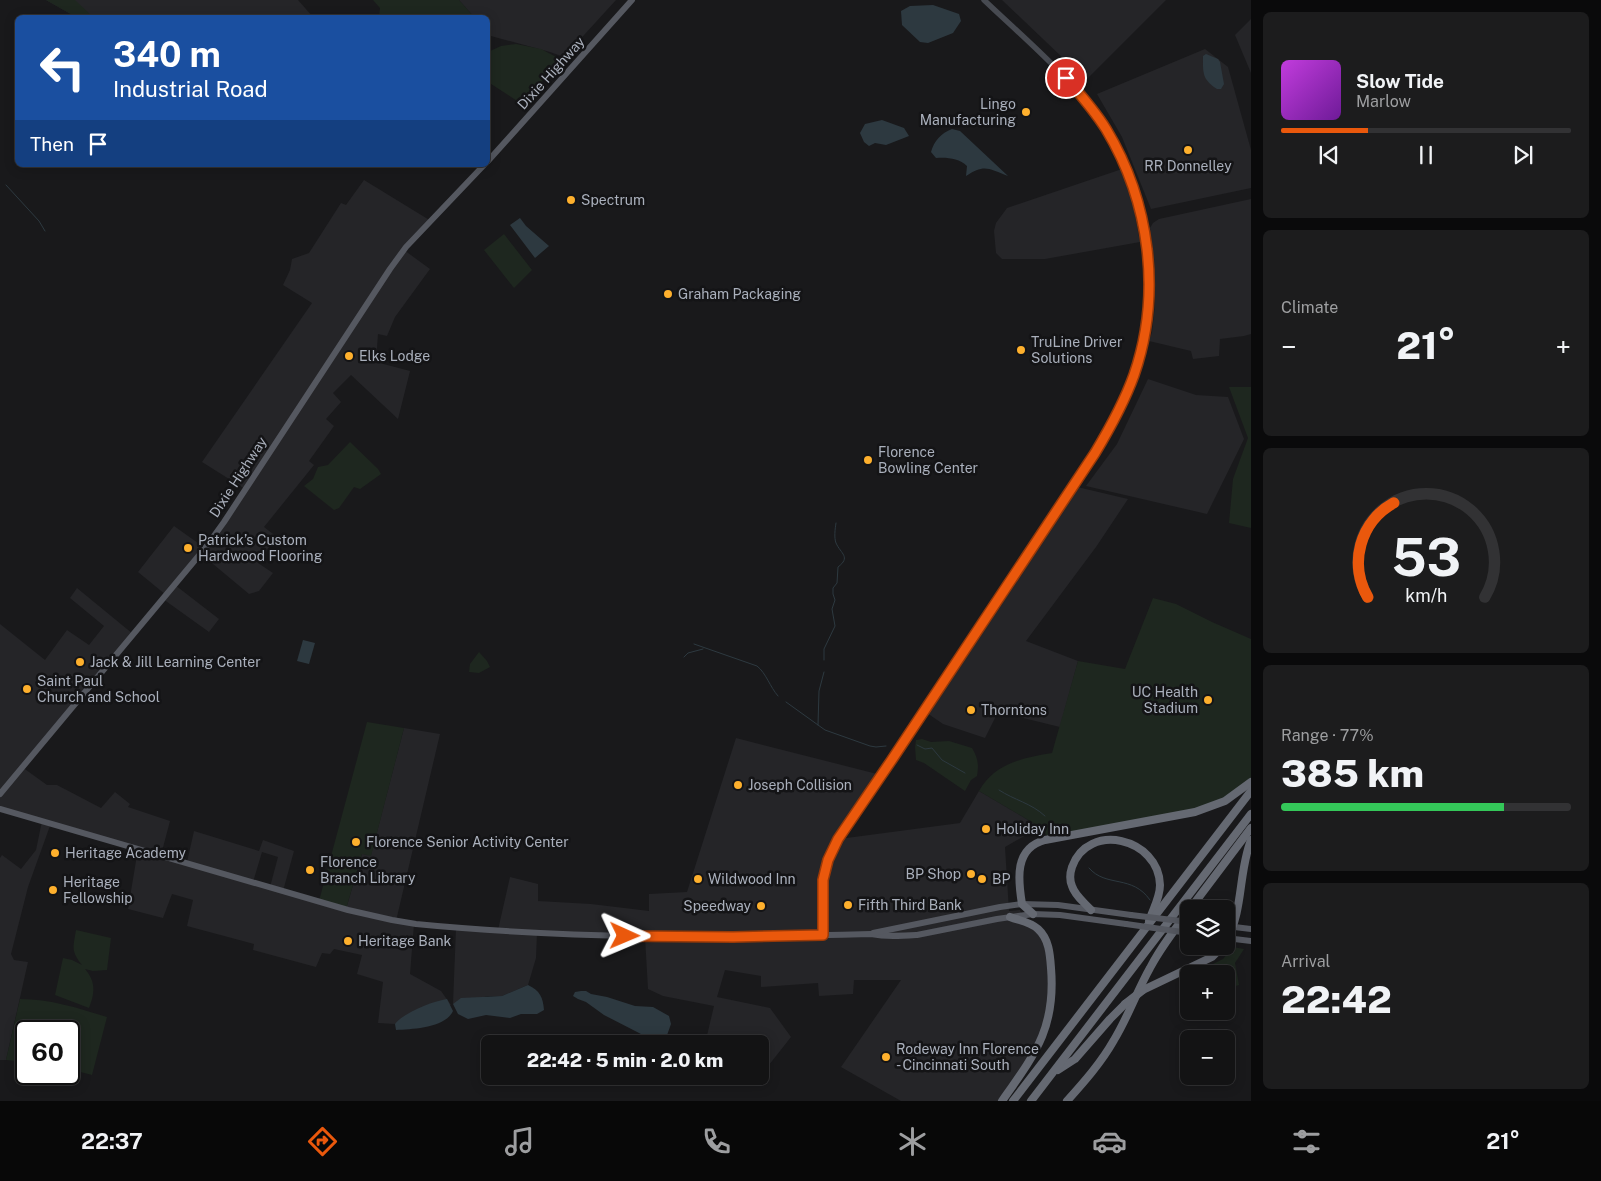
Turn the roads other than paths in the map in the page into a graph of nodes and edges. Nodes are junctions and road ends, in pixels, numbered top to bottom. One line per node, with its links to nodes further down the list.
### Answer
1 (632, 0): 3 (main road, Dixie Highway)
2 (984, 0): 25 (main road)
3 (490, 159)
4 (482, 167): 7 (main road, Dixie Highway)
5 (1251, 782): 13 (highway)
6 (1251, 791): 20 (highway)
7 (0, 794)
8 (0, 809): 25 (main road)
9 (1251, 814): 29 (highway)
10 (1251, 828): 12 (highway)
11 (1251, 840): 17 (highway)
12 (1197, 900)
13 (1022, 904): 14 (main road); 15 (highway); 24 (main road)
14 (1091, 910): 18 (main road, bridge); 20 (highway)
15 (1033, 914): 16 (main road); 23 (main road, bridge)
16 (1010, 917): 24 (main road); 30 (highway)
17 (1235, 917)
18 (1180, 921)
19 (1180, 922): 33 (highway)
20 (1147, 927): 31 (highway)
21 (1235, 927): 22 (main road)
22 (1251, 929)
23 (1180, 931)
24 (871, 934): 25 (main road)
25 (823, 935)
26 (1235, 940): 27 (main road)
27 (1251, 941)
28 (1214, 955): 29 (highway, bridge)
29 (1052, 1074): 32 (highway)
30 (1002, 1101)
31 (1013, 1101)
32 (1031, 1101)
33 (1067, 1101)

